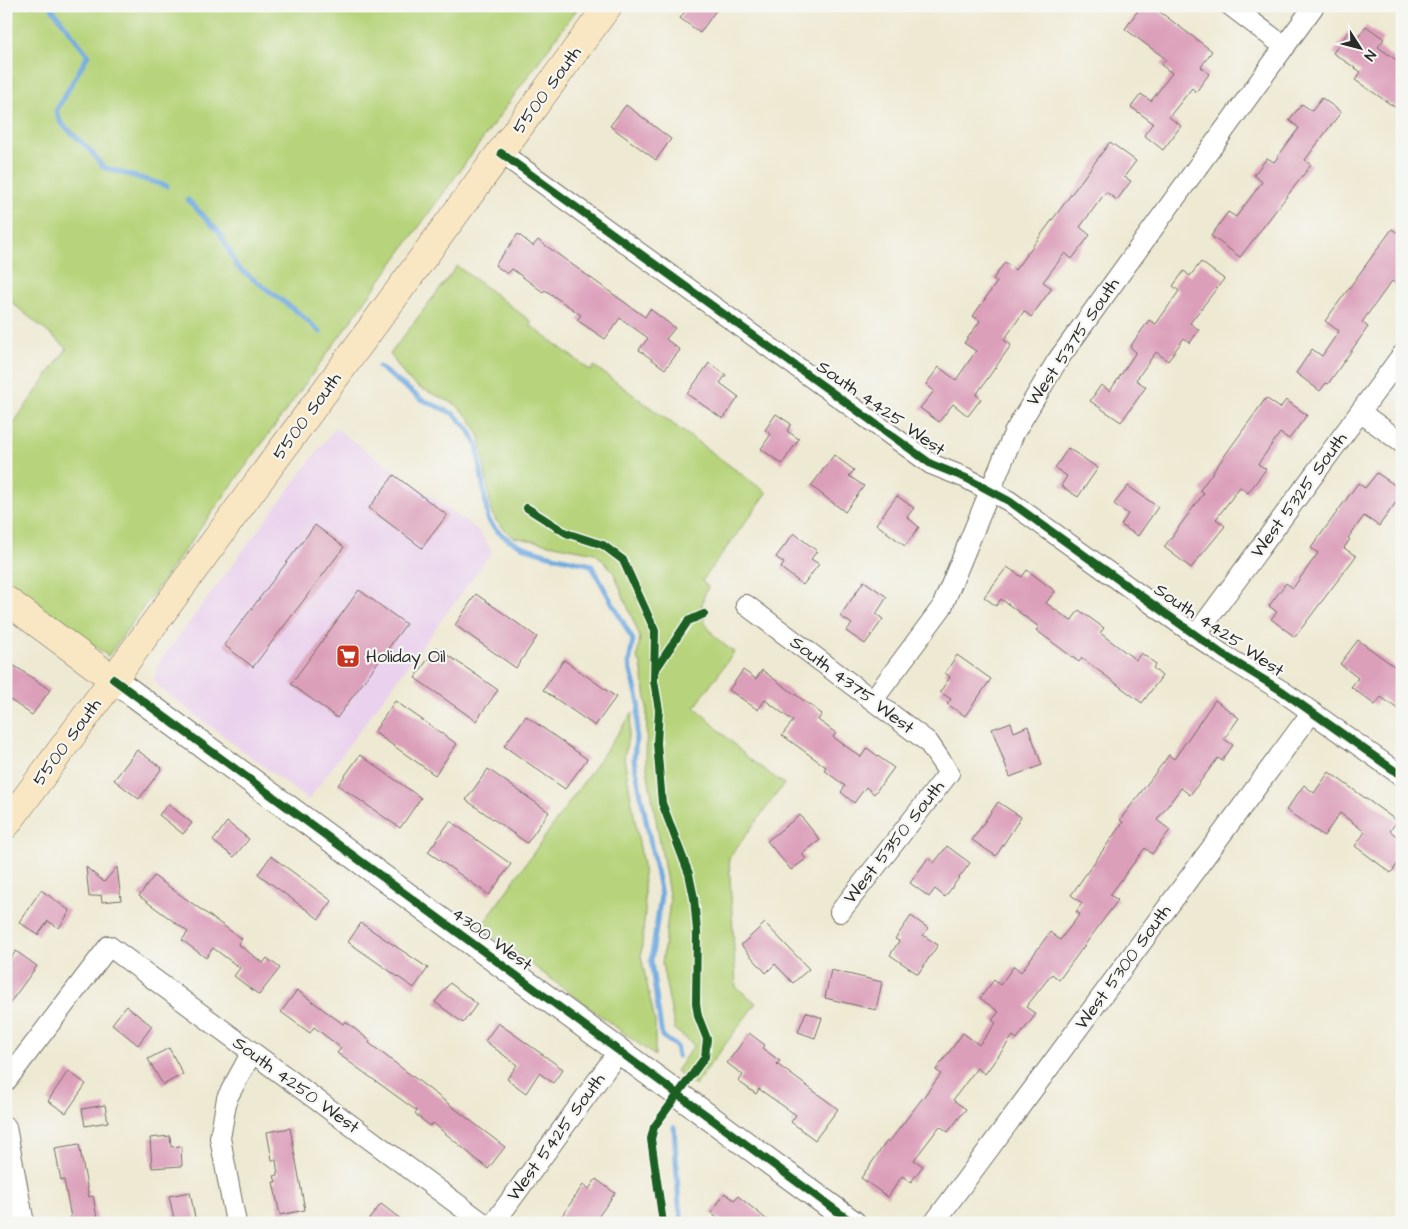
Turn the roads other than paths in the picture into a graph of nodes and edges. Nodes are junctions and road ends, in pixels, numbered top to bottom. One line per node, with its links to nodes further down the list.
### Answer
1 (608, 6): 5 (main road, 5500 South)
2 (1230, 6): 4 (street)
3 (1314, 6): 4 (street, West 5375 South)
4 (1285, 47): 9 (street, West 5375 South)
5 (501, 153): 9 (street, South 4425 West); 13 (main road, 5500 South)
6 (1402, 355): 7 (street, West 5325 South)
7 (1360, 412): 8 (street); 12 (street, West 5325 South)
8 (1402, 443)
9 (990, 490): 12 (street, South 4425 West); 14 (street, West 5375 South)
10 (6, 600): 13 (main road)
11 (746, 605): 14 (street, South 4375 West)
12 (1196, 635): 15 (street, South 4425 West)
13 (114, 679): 18 (main road, 5500 South); 20 (street, 4300 West)
14 (872, 700): 16 (street, South 4375 West)
15 (1312, 712): 17 (street, South 4425 West); 29 (street, West 5300 South)
16 (949, 773): 19 (street, West 5350 South)
17 (1402, 776)
18 (6, 825)
19 (840, 912)
20 (619, 1051): 27 (street, West 5425 South); 28 (street, 4300 West)
21 (252, 1052): 22 (street, South 4250 West); 25 (street); 26 (street, South 4250 West)
22 (6, 1081)
23 (6, 1128): 24 (street)
24 (24, 1223)
25 (236, 1223)
26 (483, 1223)
27 (494, 1223)
28 (853, 1223)
29 (934, 1223)

